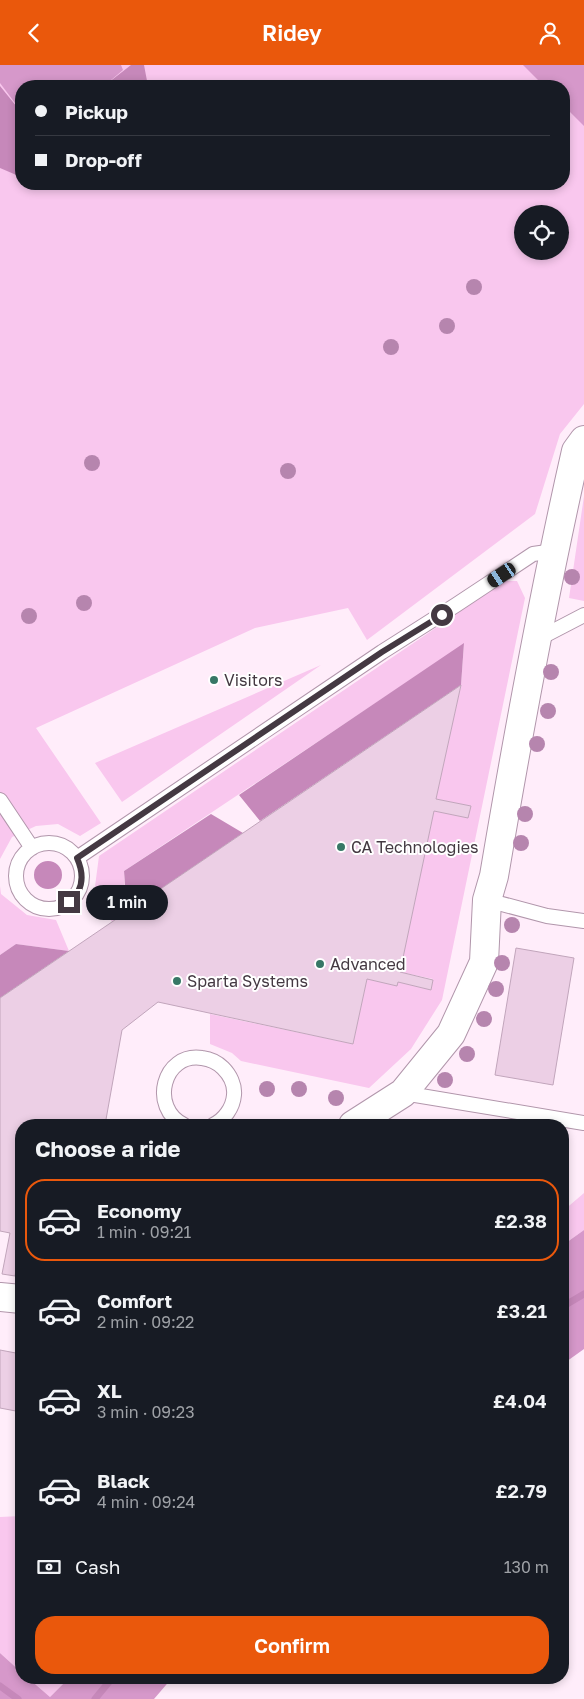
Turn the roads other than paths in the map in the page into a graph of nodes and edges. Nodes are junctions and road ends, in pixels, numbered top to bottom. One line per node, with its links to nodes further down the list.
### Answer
1 (584, 440): 2 (street)
2 (554, 551): 4 (street); 7 (lane)
3 (584, 615): 4 (lane)
4 (538, 639): 8 (street)
5 (0, 800): 6 (lane)
6 (32, 848): 7 (lane); 7 (lane)
7 (77, 858)
8 (487, 900): 9 (lane); 10 (street)
9 (584, 921)
10 (403, 1093): 13 (street); 14 (lane)
11 (176, 1119): 12 (lane)
12 (228, 1119)
13 (362, 1119)
14 (560, 1119)
15 (569, 1121): 16 (lane)
16 (584, 1123)
17 (0, 1297): 18 (street)
18 (15, 1298)

